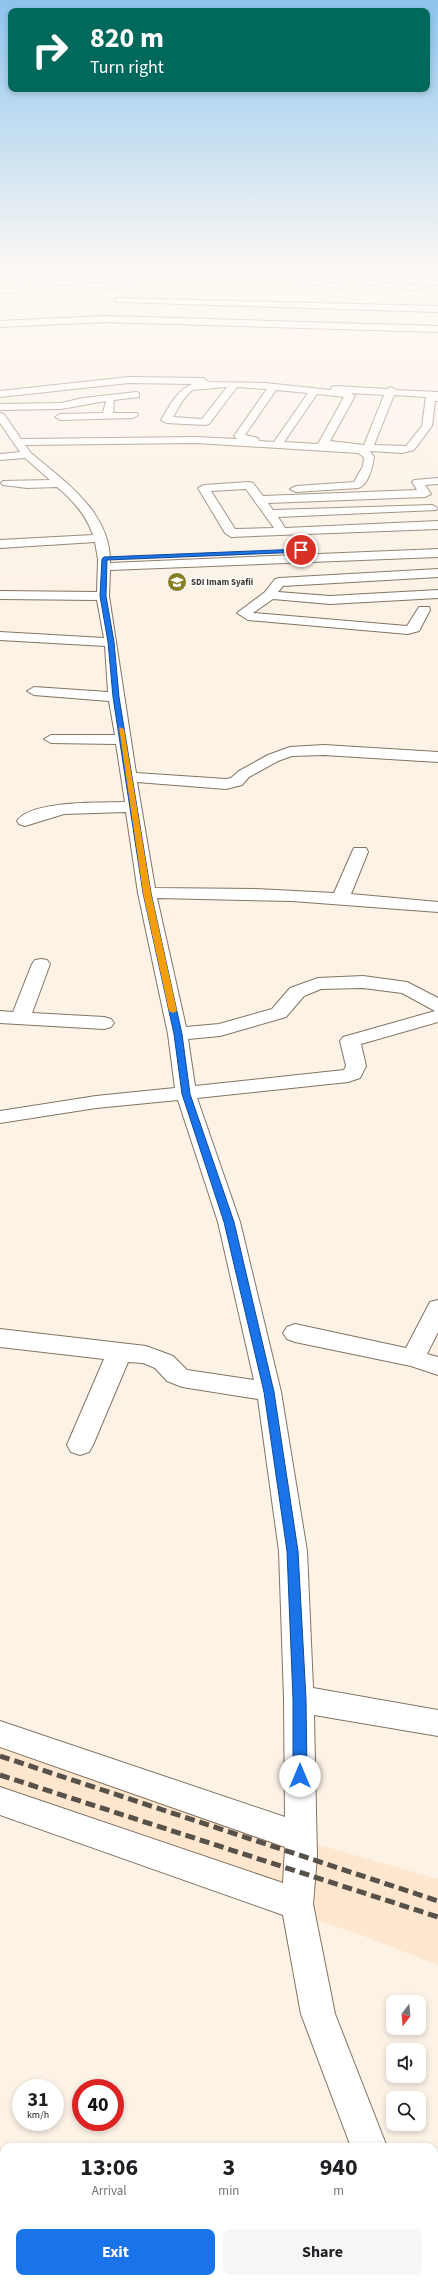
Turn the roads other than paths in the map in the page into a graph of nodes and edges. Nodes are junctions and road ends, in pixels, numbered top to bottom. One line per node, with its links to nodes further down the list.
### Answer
1 (234, 385): 1 (street); 2 (street)
2 (273, 387): 3 (street); 15 (street)
3 (314, 391): 10 (street); 15 (street)
4 (438, 391): 6 (street)
5 (0, 394): 6 (street)
6 (390, 395): 9 (street); 10 (street); 18 (street)
7 (136, 396): 8 (street)
8 (109, 398): 11 (street); 13 (street)
9 (436, 398): 18 (street)
10 (348, 399): 16 (street)
11 (109, 412): 12 (street); 14 (street)
12 (132, 412)
13 (1, 416): 17 (street)
14 (60, 417)
15 (279, 442): 16 (street)
16 (323, 444): 18 (street)
17 (23, 448): 19 (street); 22 (street); 23 (street)
18 (368, 448)
19 (0, 457)
20 (438, 481): 24 (street)
21 (7, 483): 22 (street)
22 (62, 483): 33 (street)
23 (296, 490)
24 (424, 493): 25 (street); 26 (street)
25 (259, 500): 27 (street); 29 (street)
26 (435, 513): 27 (street)
27 (270, 514): 29 (street)
28 (438, 526): 29 (street)
29 (282, 531)
30 (0, 534): 33 (street)
31 (0, 544): 33 (street)
32 (438, 545): 33 (street)
33 (101, 548): 34 (street); 39 (street)
34 (438, 553)
35 (438, 573): 38 (street)
36 (438, 594): 40 (street)
37 (0, 595): 39 (street)
38 (270, 595): 40 (street); 41 (street)
39 (103, 596): 44 (street)
40 (330, 600): 41 (street)
41 (424, 610): 42 (street)
42 (438, 611)
43 (0, 636): 44 (street)
44 (111, 642): 46 (street)
45 (34, 691): 46 (street)
46 (116, 697): 48 (street)
47 (51, 739): 48 (street)
48 (123, 740): 50 (street)
49 (438, 757): 50 (street)
50 (129, 777): 51 (street)
51 (134, 807): 52 (street); 54 (street)
52 (26, 821)
53 (360, 852): 55 (street)
54 (147, 893): 55 (street); 63 (street)
55 (341, 898): 56 (street)
56 (438, 907)
57 (41, 964): 61 (street)
58 (438, 1006): 63 (street)
59 (438, 1016): 64 (street)
60 (0, 1017): 61 (street)
61 (20, 1019): 62 (street)
62 (104, 1023)
63 (178, 1034): 64 (street)
64 (186, 1094): 65 (street); 72 (street)
65 (0, 1116)
66 (438, 1308): 70 (street)
67 (295, 1333): 70 (street)
68 (0, 1338): 69 (street)
69 (120, 1351): 72 (street); 73 (street)
70 (413, 1358): 71 (street)
71 (438, 1366)
72 (269, 1392): 74 (street)
73 (80, 1445)
74 (299, 1699): 75 (street); 78 (street)
75 (438, 1723)
76 (0, 1734): 78 (street)
77 (0, 1801): 79 (street)
78 (300, 1837): 79 (street)
79 (297, 1904): 80 (street)
80 (367, 2143)

